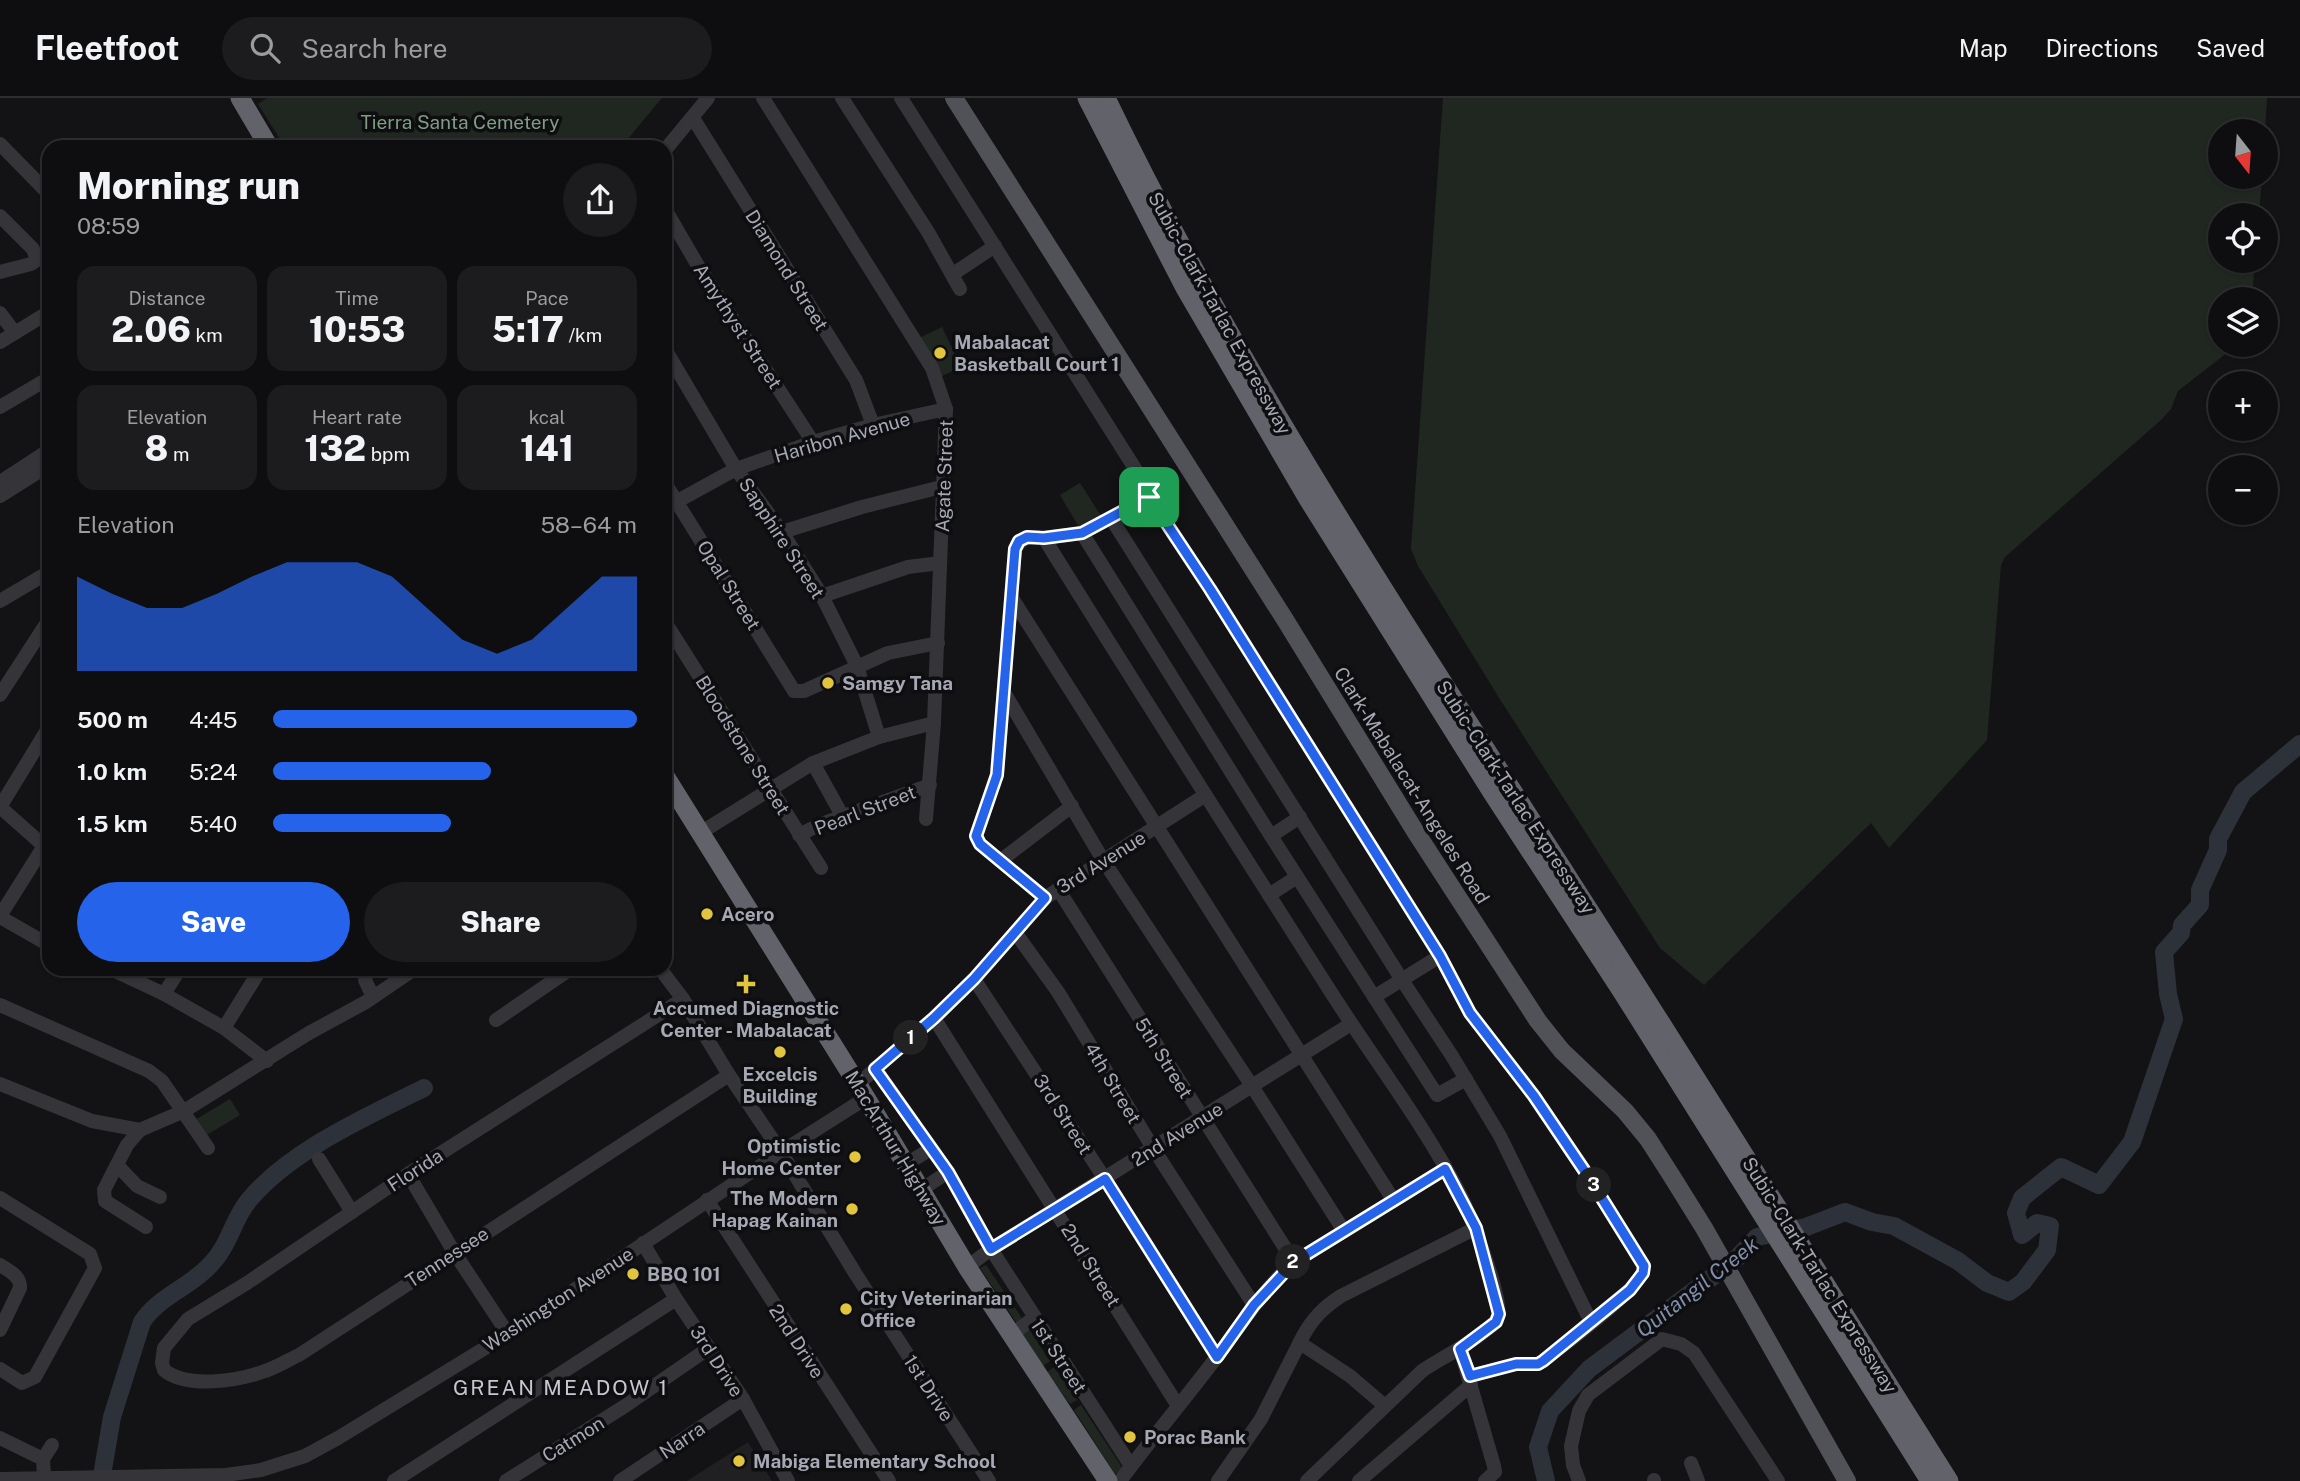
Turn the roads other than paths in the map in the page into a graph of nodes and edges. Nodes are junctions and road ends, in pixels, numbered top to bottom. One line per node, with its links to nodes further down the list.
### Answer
1 (240, 98): 10 (highway)
2 (708, 98): 9 (street)
3 (764, 98): 28 (street, Agate Street)
4 (842, 98): 19 (street)
5 (901, 98): 17 (street)
6 (954, 98): 184 (main road, Clark-Mabalacat-Angeles Road)
7 (1087, 98): 124 (highway, Subic-Clark-Tarlac Expressway)
8 (1107, 98): 124 (highway, Subic-Clark-Tarlac Expressway)
9 (693, 118): 11 (street); 29 (street, Diamond Street)
10 (265, 140)
11 (672, 142)
12 (0, 144): 13 (street)
13 (42, 187)
14 (0, 216): 16 (street)
15 (672, 221): 30 (street, Amythyst Street)
16 (6, 229): 18 (street)
17 (995, 246): 19 (street); 36 (street)
18 (0, 272)
19 (953, 274): 20 (street)
20 (960, 289)
21 (0, 313): 23 (street)
22 (42, 320): 23 (street)
23 (15, 333): 24 (street)
24 (0, 342)
25 (672, 361): 32 (street, Sapphire Street)
26 (42, 382): 27 (street)
27 (0, 407)
28 (946, 410): 29 (street, Haribon Avenue); 34 (street, Agate Street)
29 (873, 425): 30 (street, Haribon Avenue)
30 (813, 442): 32 (street, Haribon Avenue)
31 (42, 468): 33 (street); 35 (street)
32 (736, 469): 37 (street, Haribon Avenue); 40 (street, Sapphire Street)
33 (0, 482)
34 (945, 486): 40 (street); 43 (street, Agate Street)
35 (0, 496)
36 (1149, 497): 39 (street); 83 (street)
37 (672, 504)
38 (672, 507): 51 (street, Opal Street)
39 (1111, 518): 41 (street); 65 (street)
40 (782, 532): 45 (street, Sapphire Street)
41 (1082, 533): 42 (street); 70 (street)
42 (1044, 538): 46 (street); 61 (street)
43 (940, 563): 45 (street); 50 (street, Agate Street)
44 (42, 577): 47 (street)
45 (822, 596): 51 (street, Sapphire Street)
46 (1012, 598): 52 (street); 67 (street)
47 (0, 601)
48 (42, 630): 53 (street)
49 (672, 633): 60 (street, Bloodstone Street)
50 (938, 643): 51 (street); 54 (street, Agate Street)
51 (857, 666): 55 (street, Sapphire Street)
52 (1005, 694): 62 (street); 74 (street)
53 (0, 695)
54 (934, 723): 55 (street); 58 (street, Agate Street)
55 (879, 737): 57 (street)
56 (42, 738): 63 (street)
57 (813, 763): 60 (street); 64 (street)
58 (930, 785): 64 (street, Pearl Street); 66 (street, Agate Street)
59 (672, 787): 68 (highway, MacArthur Highway)
60 (772, 789): 68 (street); 69 (street, Bloodstone Street)
61 (1204, 796): 67 (street, 3rd Avenue); 78 (street)
62 (1072, 806): 73 (street); 74 (street)
63 (0, 807): 71 (street)
64 (843, 817): 69 (street, Pearl Street)
65 (1300, 817): 70 (street); 92 (street)
66 (926, 819)
67 (1158, 826): 73 (street, 3rd Avenue); 102 (street)
68 (700, 833): 109 (highway, MacArthur Highway)
69 (799, 835): 75 (street, Bloodstone Street)
70 (1270, 836): 76 (street)
71 (42, 838)
72 (42, 850): 80 (street)
73 (1103, 860): 77 (street, 3rd Avenue); 108 (street)
74 (1000, 861): 79 (street)
75 (821, 868)
76 (1297, 877): 78 (street); 95 (street)
77 (1058, 889): 79 (street, 3rd Avenue); 111 (street, 5th Street)
78 (1269, 895): 100 (street)
79 (1045, 898): 81 (street, 3rd Avenue)
80 (0, 916): 82 (street)
81 (1015, 932): 91 (street, 3rd Avenue); 113 (street, 4th Street)
82 (42, 941)
83 (1440, 956): 92 (street); 145 (street)
84 (126, 976): 93 (street)
85 (175, 976): 93 (street)
86 (256, 976): 101 (street)
87 (366, 976): 94 (street)
88 (404, 976): 94 (street)
89 (560, 976): 99 (street)
90 (666, 976): 96 (street, 1st Drive)
91 (974, 979): 98 (street, 3rd Avenue); 123 (street, 3rd Street)
92 (1402, 980): 95 (street); 106 (street)
93 (164, 994): 101 (street)
94 (373, 997): 103 (street)
95 (1374, 998): 106 (street)
96 (683, 999): 105 (street, 1st Drive); 122 (street, Florida)
97 (0, 1005): 110 (street)
98 (934, 1018): 104 (street, 3rd Avenue); 130 (street, 2nd Street)
99 (496, 1020)
100 (1351, 1024): 102 (street, 2nd Avenue); 120 (street)
101 (224, 1028): 103 (street)
102 (1301, 1056): 108 (street, 2nd Avenue); 129 (street)
103 (267, 1061): 110 (street)
104 (875, 1069): 109 (street, 3rd Avenue); 115 (street, 1st Street)
105 (729, 1075): 116 (street, 1st Drive); 137 (street, Tennessee)
106 (1466, 1079): 145 (street)
107 (0, 1084): 112 (street)
108 (1252, 1086): 111 (street, 2nd Avenue); 134 (street)
109 (862, 1091): 116 (street, Washington Avenue); 118 (highway, MacArthur Highway)
110 (184, 1111): 112 (street); 114 (street)
111 (1202, 1118): 113 (street, 2nd Avenue); 138 (street, 5th Street)
112 (140, 1130): 119 (street)
113 (1153, 1148): 123 (street, 2nd Avenue); 143 (street, 4th Street)
114 (208, 1149)
115 (931, 1149): 118 (street); 121 (street, 1st Street)
116 (781, 1152): 128 (street, Washington Avenue); 174 (street, 1st Drive)
117 (319, 1159): 131 (street)
118 (906, 1164): 125 (highway, MacArthur Highway)
119 (117, 1165): 126 (street); 132 (street)
120 (1445, 1169): 129 (street); 133 (street)
121 (948, 1172): 125 (street); 136 (street, 1st Street)
122 (408, 1174): 131 (street, Florida); 137 (street)
123 (1105, 1179): 130 (street, 2nd Avenue); 153 (street, 3rd Street)
124 (1755, 1186): 141 (highway, Subic-Clark-Tarlac Expressway)
125 (921, 1190): 140 (highway, MacArthur Highway)
126 (160, 1197)
127 (0, 1198): 155 (street)
128 (707, 1200): 135 (street, Washington Avenue); 173 (street, 2nd Drive)
129 (1394, 1201): 134 (street)
130 (1056, 1209): 136 (street, 2nd Avenue); 159 (street, 2nd Street)
131 (352, 1212): 152 (street, Florida)
132 (146, 1227)
133 (1476, 1228): 149 (street); 151 (street)
134 (1344, 1231): 138 (street)
135 (643, 1243): 142 (street, 3rd Drive); 147 (street, Washington Avenue)
136 (991, 1249): 140 (street, 2nd Avenue); 144 (street, 1st Street)
137 (454, 1252): 147 (street); 152 (street, Tennessee)
138 (1294, 1262): 143 (street)
139 (0, 1265): 146 (street)
140 (967, 1267): 148 (highway, MacArthur Highway)
141 (1817, 1284): 185 (highway, Subic-Clark-Tarlac Expressway); 186 (highway, Subic-Clark-Tarlac Expressway)
142 (676, 1299): 150 (street, 3rd Drive); 169 (street)
143 (1254, 1305): 153 (street)
144 (1034, 1318): 148 (street); 154 (street, 1st Street)
145 (1591, 1322): 157 (street)
146 (0, 1329)
147 (508, 1334): 167 (street, Washington Avenue)
148 (1012, 1334): 156 (highway, MacArthur Highway)
149 (1300, 1343): 160 (street); 177 (street)
150 (709, 1348): 158 (street, 3rd Drive); 170 (street, Catmon)
151 (1460, 1349): 157 (street); 160 (street)
152 (162, 1356)
153 (1217, 1357): 159 (street)
154 (1060, 1360): 156 (street); 165 (street, 1st Street)
155 (0, 1369)
156 (1039, 1374): 175 (highway, MacArthur Highway)
157 (1471, 1381): 179 (street); 180 (street)
158 (743, 1399): 171 (street, Narra); 172 (street, 3rd Drive)
159 (1178, 1406): 165 (street)
160 (1385, 1406): 178 (street)
161 (0, 1438): 163 (street)
162 (52, 1445): 163 (street)
163 (43, 1459): 166 (street)
164 (1691, 1463): 182 (street)
165 (1131, 1466): 176 (street)
166 (44, 1476): 167 (street, Washington Avenue); 168 (street, Washington Avenue)
167 (263, 1476)
168 (0, 1479)
169 (394, 1481)
170 (506, 1481)
171 (620, 1481)
172 (788, 1481)
173 (889, 1481)
174 (989, 1481)
175 (1108, 1481)
176 (1120, 1481)
177 (1218, 1481)
178 (1307, 1481)
179 (1359, 1481)
180 (1485, 1481)
181 (1579, 1481): 183 (street)
182 (1698, 1481)
183 (1778, 1481)
184 (1847, 1481)
185 (1930, 1481)
186 (1950, 1481)

